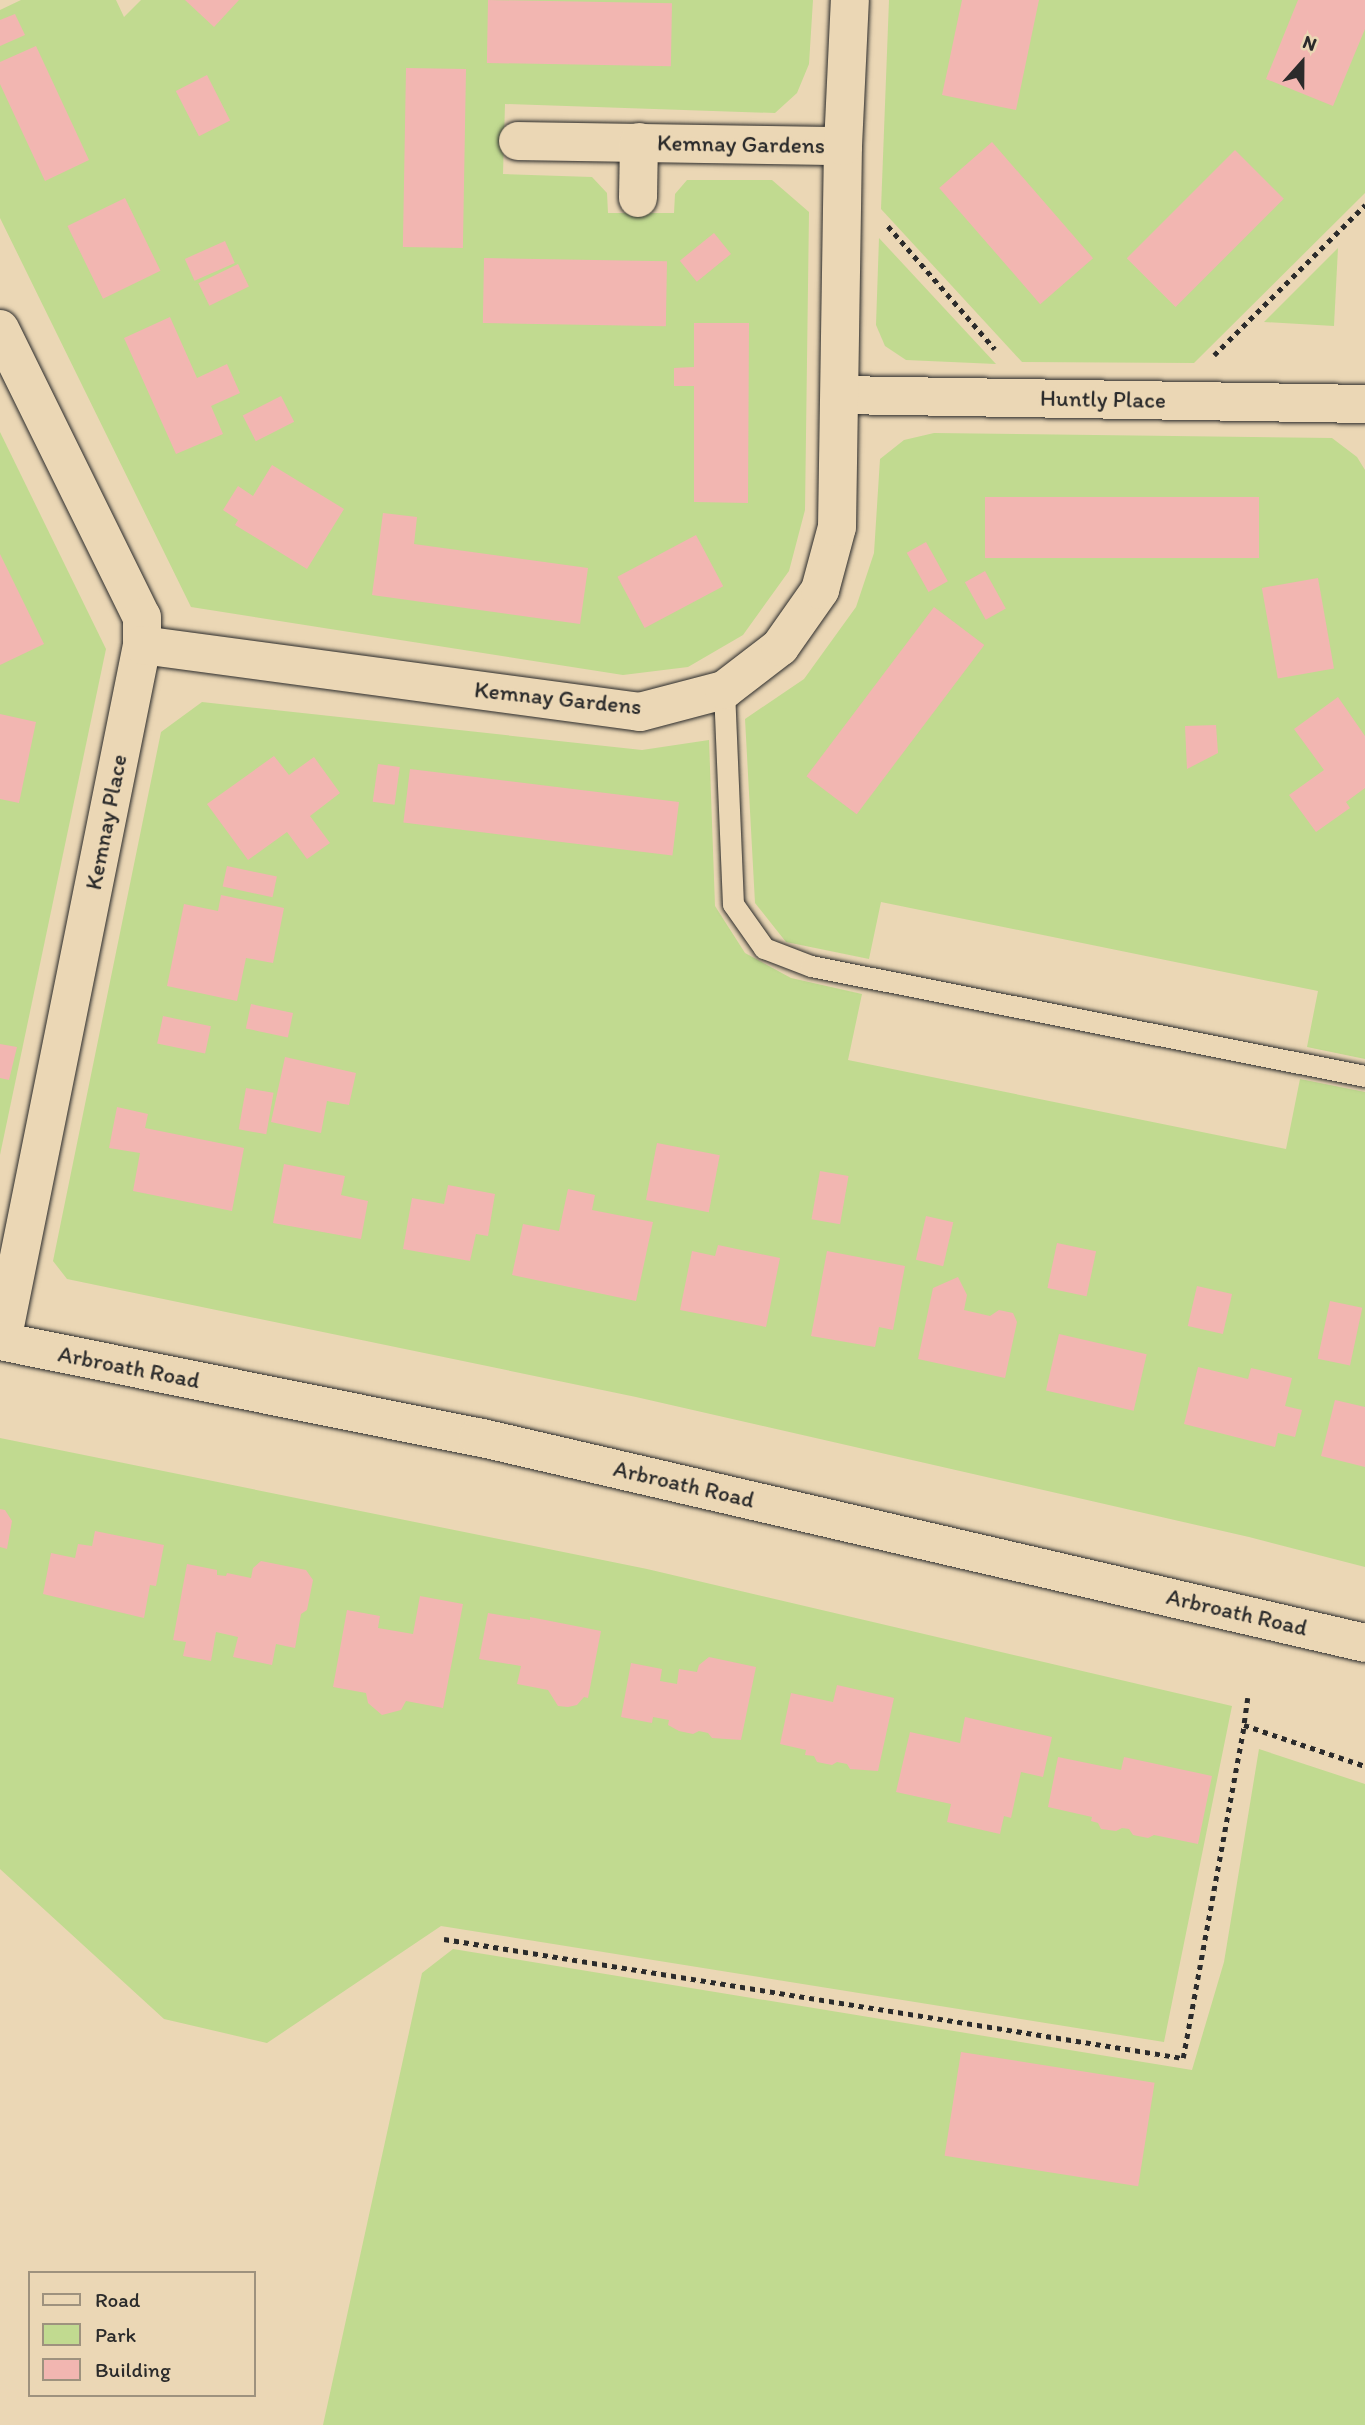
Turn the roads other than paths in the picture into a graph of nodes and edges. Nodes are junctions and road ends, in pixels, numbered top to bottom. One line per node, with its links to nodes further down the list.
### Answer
1 (850, 0): 4 (street, Kemnay Gardens)
2 (518, 141): 3 (street, Kemnay Gardens)
3 (639, 142): 4 (street, Kemnay Gardens); 5 (street, Kemnay Gardens)
4 (843, 145): 7 (street, Kemnay Gardens)
5 (638, 198)
6 (0, 329): 9 (street, Kemnay Place)
7 (840, 395): 8 (street, Huntly Place); 10 (street, Kemnay Gardens)
8 (1365, 404)
9 (142, 645): 10 (street, Kemnay Gardens); 12 (street, Kemnay Place)
10 (724, 690): 11 (lane)
11 (1365, 1076)
12 (1, 1341): 13 (street, Arbroath Road)
13 (1365, 1643)

